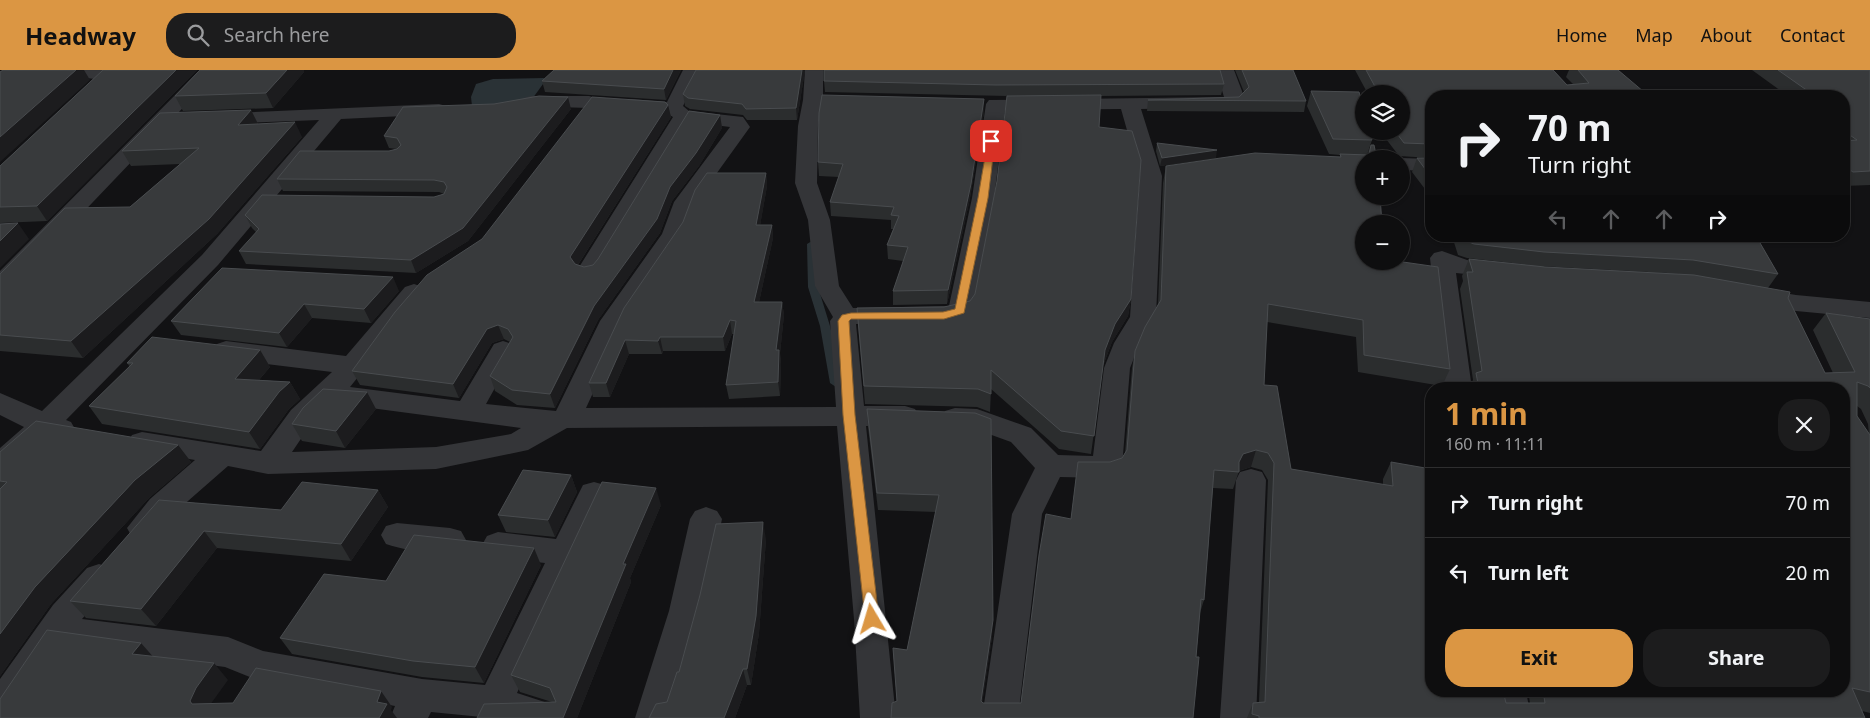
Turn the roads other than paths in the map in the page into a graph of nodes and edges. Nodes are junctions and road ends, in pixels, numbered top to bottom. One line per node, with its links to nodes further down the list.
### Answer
1 (56, 70): 10 (street)
2 (210, 70): 13 (street)
3 (692, 70): 11 (street)
4 (814, 70): 32 (street)
5 (1226, 70): 7 (street)
6 (589, 102): 8 (street); 11 (street); 14 (street)
7 (1129, 103): 32 (street); 52 (street)
8 (515, 105)
9 (460, 109): 12 (street)
10 (70, 112)
11 (678, 112): 25 (street); 45 (street)
12 (336, 113): 13 (street); 15 (street)
13 (160, 120): 22 (street)
14 (572, 125)
15 (298, 156): 16 (street); 19 (street)
16 (327, 156)
17 (1410, 164): 18 (street)
18 (1425, 165)
19 (262, 199): 20 (street); 23 (street)
20 (292, 199)
21 (26, 230): 22 (street)
22 (53, 230): 28 (street)
23 (198, 270): 24 (street); 34 (street)
24 (228, 272)
25 (588, 272)
26 (1527, 274): 39 (street)
27 (393, 282): 38 (street)
28 (0, 285)
29 (1731, 292): 30 (street)
30 (1796, 303): 31 (street); 33 (street)
31 (1870, 310)
32 (846, 317): 44 (street)
33 (1798, 330)
34 (127, 340): 35 (street); 46 (street)
35 (165, 344)
36 (202, 347): 38 (street)
37 (504, 350): 42 (street)
38 (353, 366): 40 (street)
39 (1457, 382)
40 (326, 394): 42 (street); 50 (street)
41 (0, 404): 46 (street)
42 (468, 410): 45 (street)
43 (0, 415): 46 (street)
44 (849, 415): 45 (street); 52 (street); 67 (street)
45 (559, 420): 50 (street)
46 (37, 421): 47 (street); 51 (street)
47 (86, 434)
48 (115, 439): 49 (street)
49 (222, 454): 50 (street); 58 (street)
50 (268, 463)
51 (0, 464)
52 (1051, 466): 68 (street)
53 (1252, 480): 69 (street)
54 (594, 493): 57 (street)
55 (706, 519): 66 (street)
56 (397, 535): 57 (street)
57 (566, 553): 62 (street)
58 (56, 630): 59 (street); 64 (street)
59 (260, 666): 60 (street); 63 (street)
60 (240, 696)
61 (1509, 697): 70 (street)
62 (495, 702): 63 (street); 65 (street)
63 (415, 706)
64 (0, 709)
65 (544, 718)
66 (653, 718)
67 (878, 718)
68 (1000, 718)
69 (1238, 718)
70 (1513, 718)

